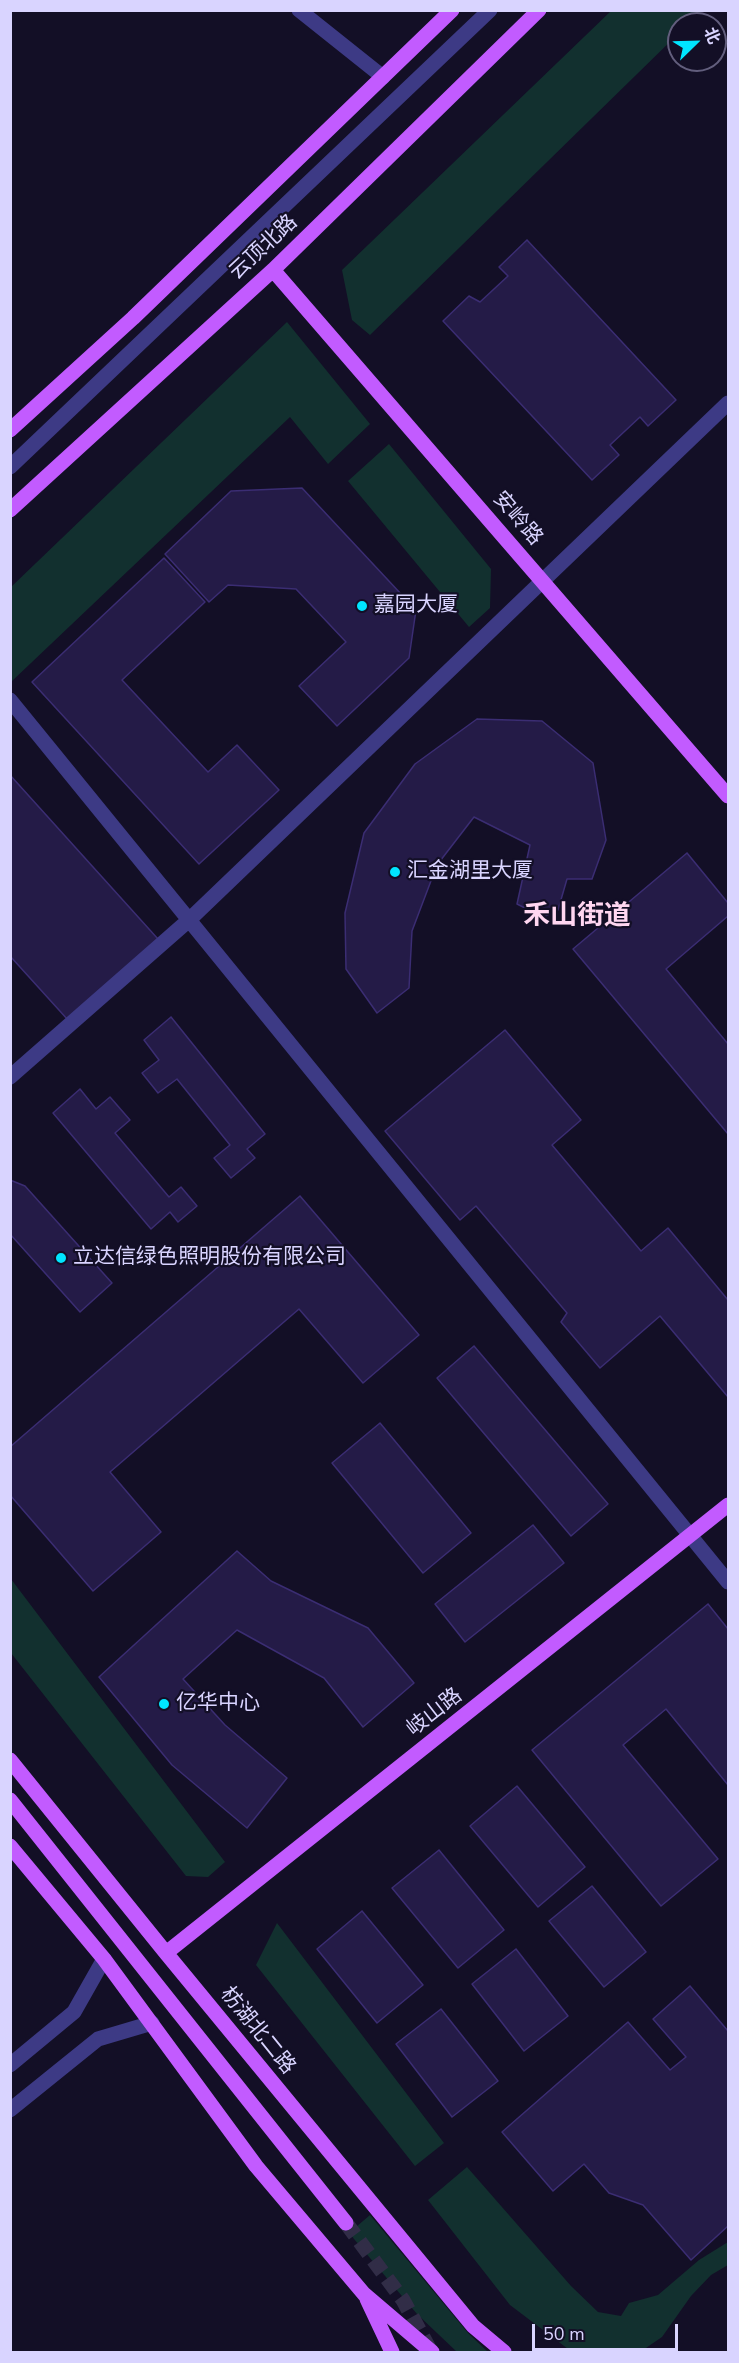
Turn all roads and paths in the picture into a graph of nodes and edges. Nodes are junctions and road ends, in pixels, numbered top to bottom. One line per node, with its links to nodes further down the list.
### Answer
1 (299, 10): 5 (street)
2 (452, 10): 5 (main road, 云顶北路)
3 (490, 10): 9 (street)
4 (539, 10): 6 (main road, 云顶北路)
5 (383, 77): 8 (main road, 云顶北路)
6 (273, 270): 10 (main road, 云顶北路); 11 (main road, 安岭路)
7 (729, 403): 11 (street)
8 (10, 430)
9 (10, 467)
10 (10, 510)
11 (542, 581): 13 (main road, 安岭路); 14 (street)
12 (10, 700): 14 (street)
13 (729, 796)
14 (189, 920): 15 (street); 17 (street)
15 (10, 1077)
16 (729, 1505): 17 (main road, 岐山路)
17 (690, 1537): 18 (street); 22 (main road, 岐山路)
18 (729, 1582)
19 (10, 1760): 22 (main road, 枋湖北二路)
20 (10, 1800): 27 (main road)
21 (10, 1846): 23 (main road)
22 (166, 1953): 31 (main road, 枋湖北二路)
23 (104, 1959): 24 (main road); 25 (street)
24 (152, 2023): 26 (street); 28 (main road)
25 (10, 2065)
26 (10, 2110)
27 (346, 2223)
28 (364, 2294): 29 (main road); 30 (main road)
29 (392, 2352)
30 (432, 2352)
31 (504, 2352)

